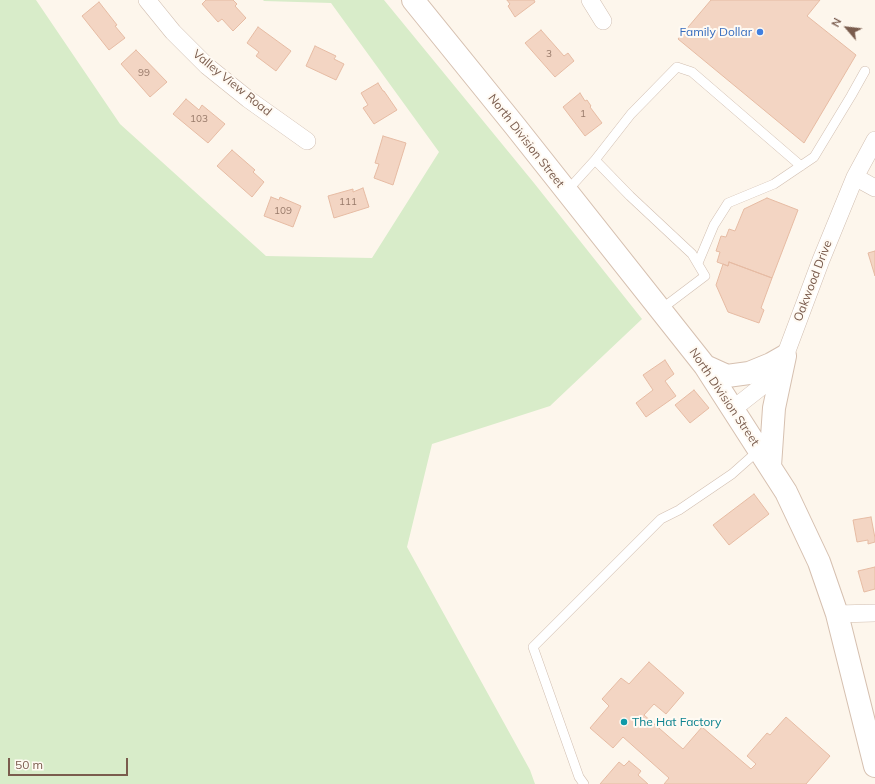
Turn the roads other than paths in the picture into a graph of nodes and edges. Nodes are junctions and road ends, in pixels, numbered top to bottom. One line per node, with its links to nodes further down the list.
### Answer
1 (147, 0): 6 (street, Valley View Road)
2 (413, 0): 12 (street, North Division Street)
3 (590, 0): 4 (street)
4 (602, 21)
5 (865, 71): 9 (lane)
6 (307, 140)
7 (875, 140): 10 (street, Oakwood Drive)
8 (595, 160): 9 (lane); 12 (lane); 13 (lane)
9 (801, 166): 13 (lane)
10 (855, 176): 11 (street); 15 (street, Oakwood Drive)
11 (875, 188)
12 (566, 192): 14 (street, North Division Street)
13 (698, 263): 14 (lane)
14 (660, 310): 16 (street, North Division Street)
15 (785, 356): 16 (street); 17 (street, Oakwood Drive); 18 (street)
16 (705, 366): 17 (street, North Division Street)
17 (733, 409): 18 (street, North Division Street)
18 (765, 458): 20 (street, North Division Street); 22 (lane)
19 (875, 613): 20 (street)
20 (837, 614): 21 (street, North Division Street)
21 (875, 766)
22 (584, 784)

